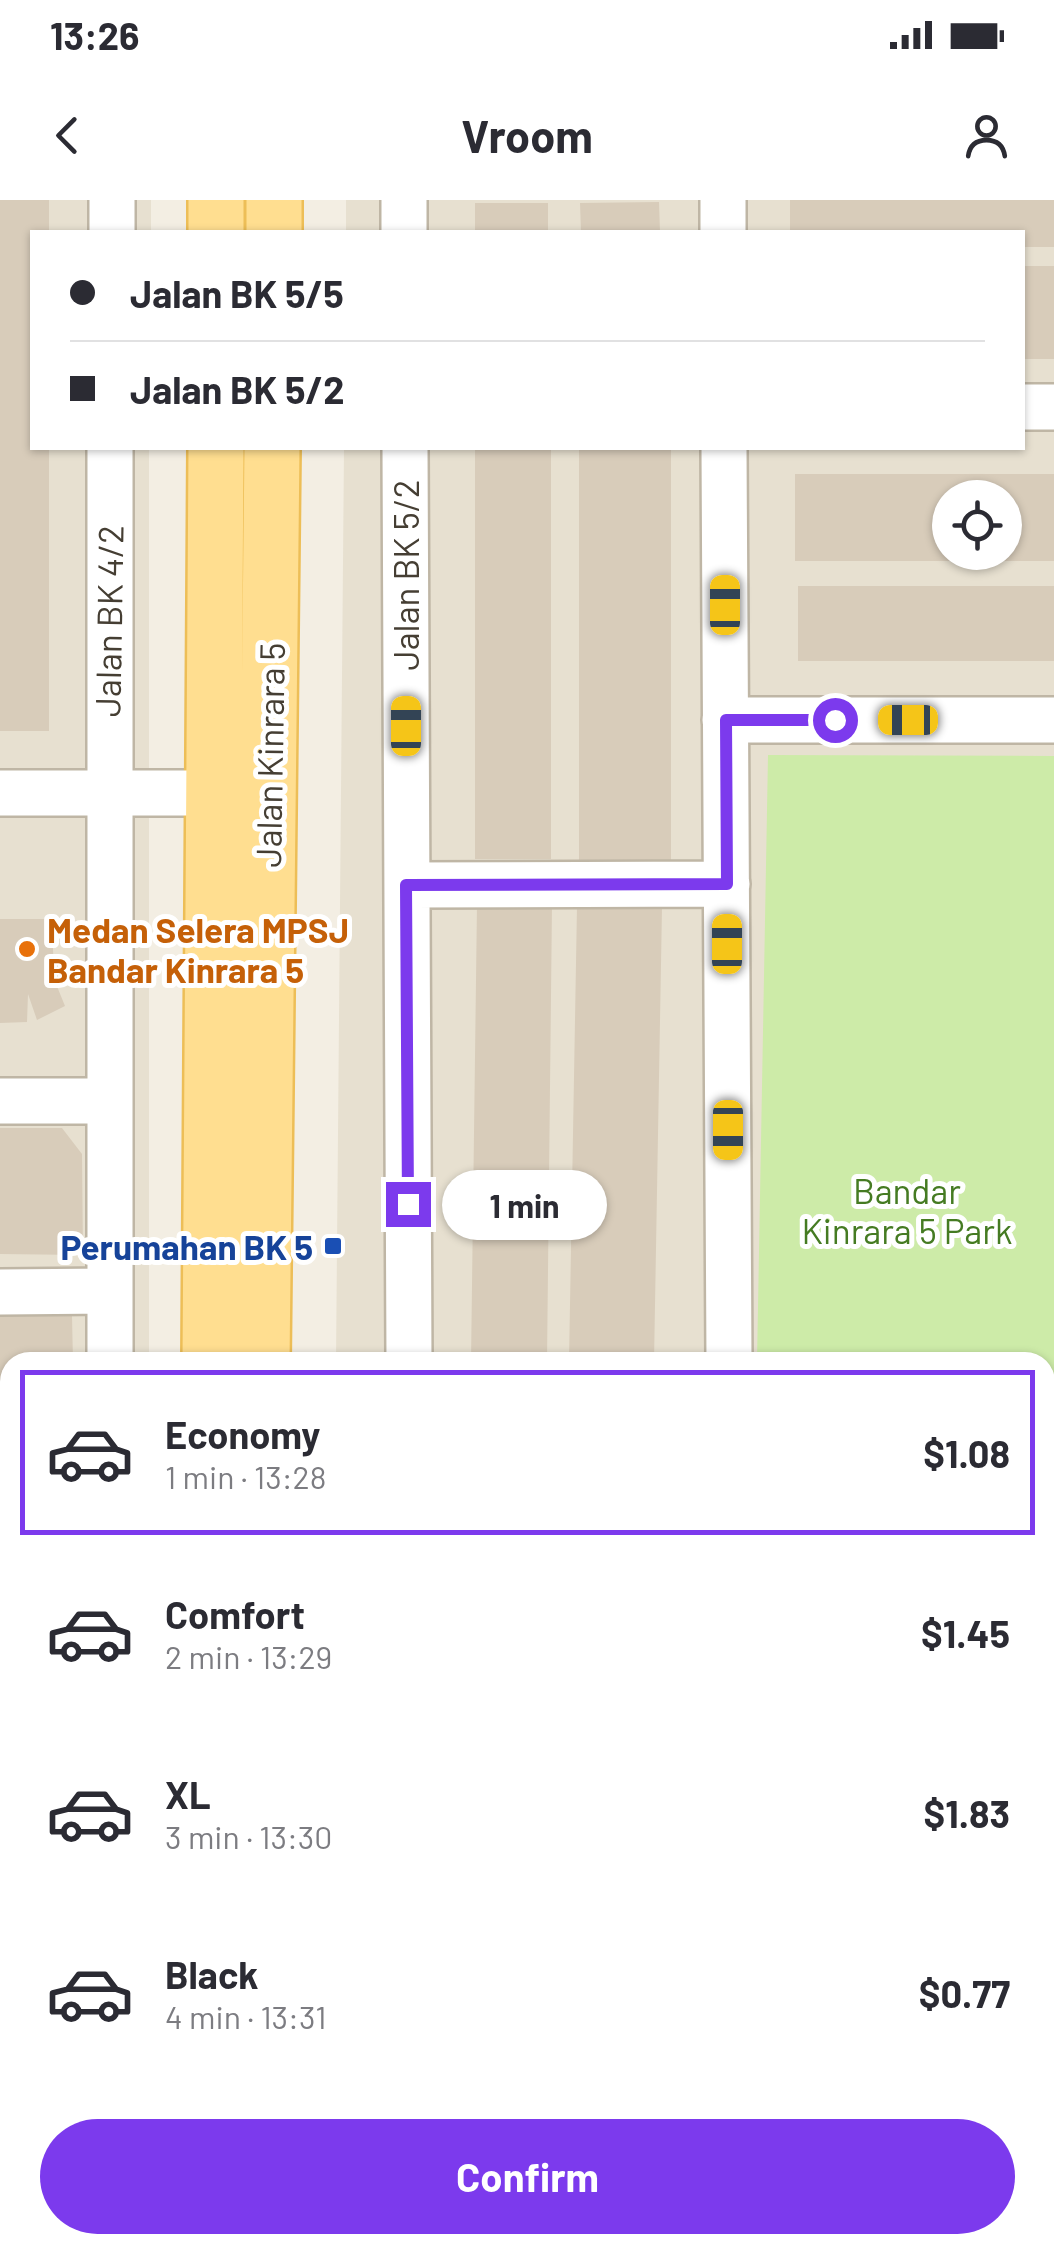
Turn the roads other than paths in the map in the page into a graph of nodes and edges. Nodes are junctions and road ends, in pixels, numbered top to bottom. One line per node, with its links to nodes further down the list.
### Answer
1 (112, 200): 6 (street)
2 (216, 200): 7 (main road)
3 (274, 200): 8 (main road)
4 (404, 200): 9 (street)
5 (723, 200): 10 (street)
6 (112, 230)
7 (216, 230)
8 (274, 230)
9 (404, 230)
10 (723, 230)
11 (1025, 407): 12 (street)
12 (1054, 407)
13 (110, 450): 21 (street, Jalan BK 4/2)
14 (216, 450): 22 (main road, Jalan Kinrara 5)
15 (272, 450): 22 (main road, Jalan Kinrara 5)
16 (405, 450): 24 (street, Jalan BK 5/2)
17 (724, 450): 18 (street)
18 (726, 720): 19 (street); 23 (street)
19 (1054, 720)
20 (0, 793): 21 (street)
21 (107, 794): 22 (street); 26 (street, Jalan BK 4/2)
22 (243, 794): 30 (main road, Jalan Kinrara 5); 31 (main road, Jalan Kinrara 5)
23 (727, 884): 24 (street); 33 (street)
24 (406, 885): 32 (street, Jalan BK 5/2)
25 (0, 1101): 26 (street)
26 (109, 1102): 27 (street, Jalan BK 4/2)
27 (110, 1291): 28 (street); 29 (street, Jalan BK 4/2)
28 (0, 1292)
29 (110, 1352)
30 (211, 1352)
31 (262, 1352)
32 (409, 1352)
33 (730, 1352)

